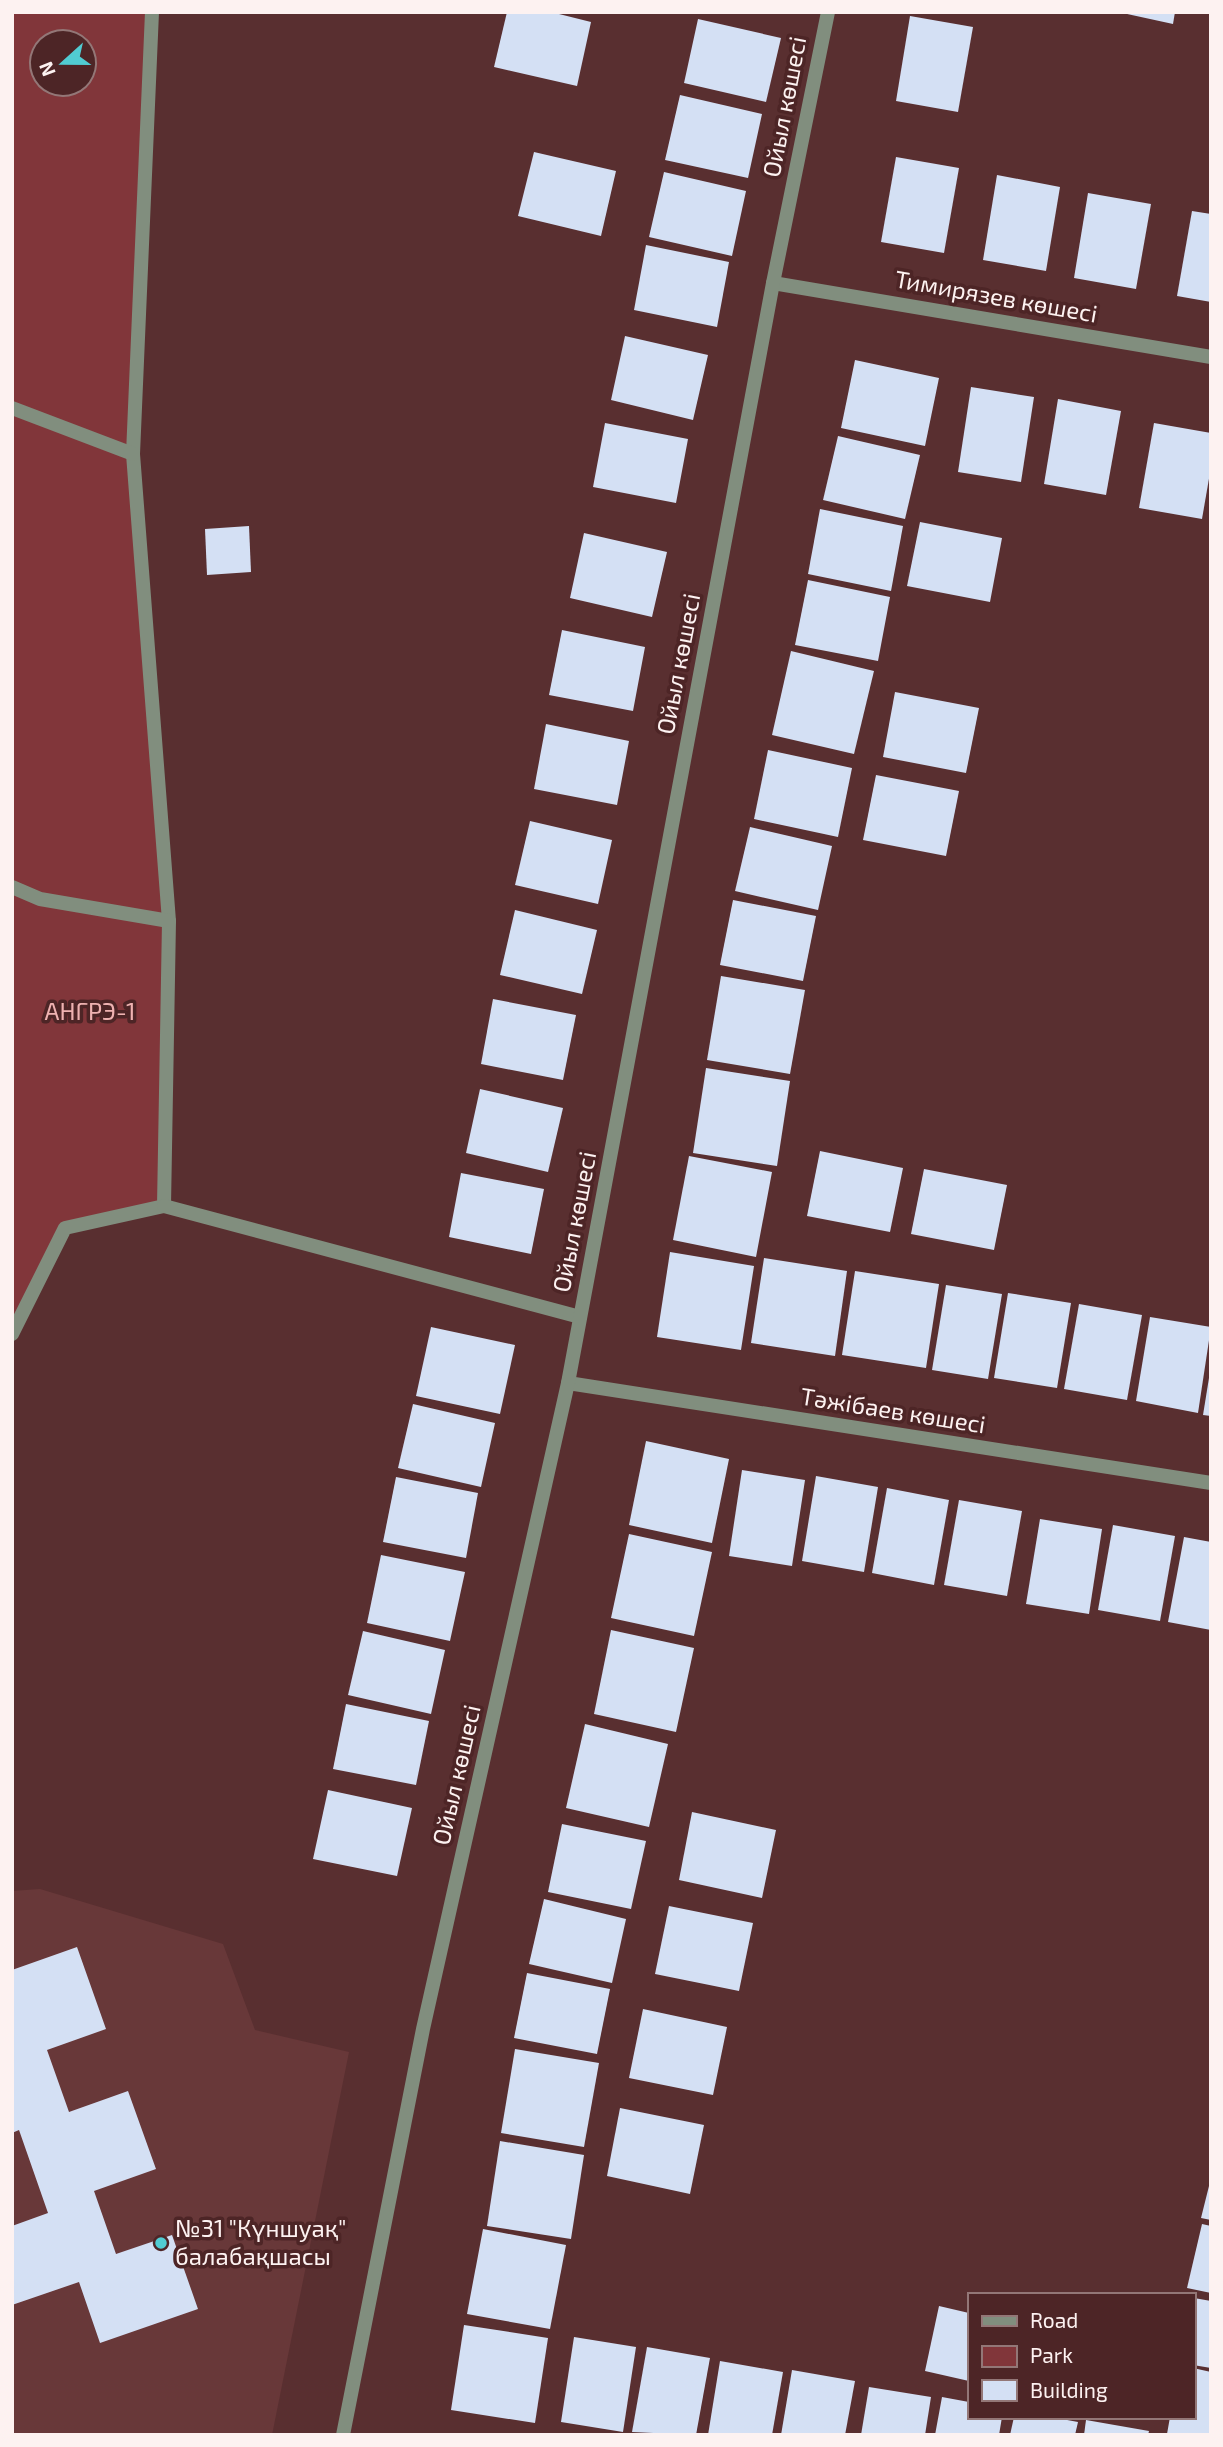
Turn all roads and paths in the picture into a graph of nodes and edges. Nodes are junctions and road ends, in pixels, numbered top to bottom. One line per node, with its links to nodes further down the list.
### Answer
1 (152, 12): 6 (street)
2 (828, 12): 3 (street, Ойыл көшесі)
3 (773, 283): 4 (street, Тимирязев көшесі); 10 (street, Ойыл көшесі)
4 (1211, 357)
5 (12, 408): 6 (street)
6 (133, 454): 8 (street)
7 (12, 887): 8 (street)
8 (169, 921): 9 (street)
9 (164, 1206): 10 (street); 11 (street)
10 (580, 1317): 12 (street, Ойыл көшесі)
11 (12, 1334)
12 (568, 1383): 13 (street, Тәжібаев көшесі); 14 (street, Ойыл көшесі)
13 (1211, 1483)
14 (343, 2435)

